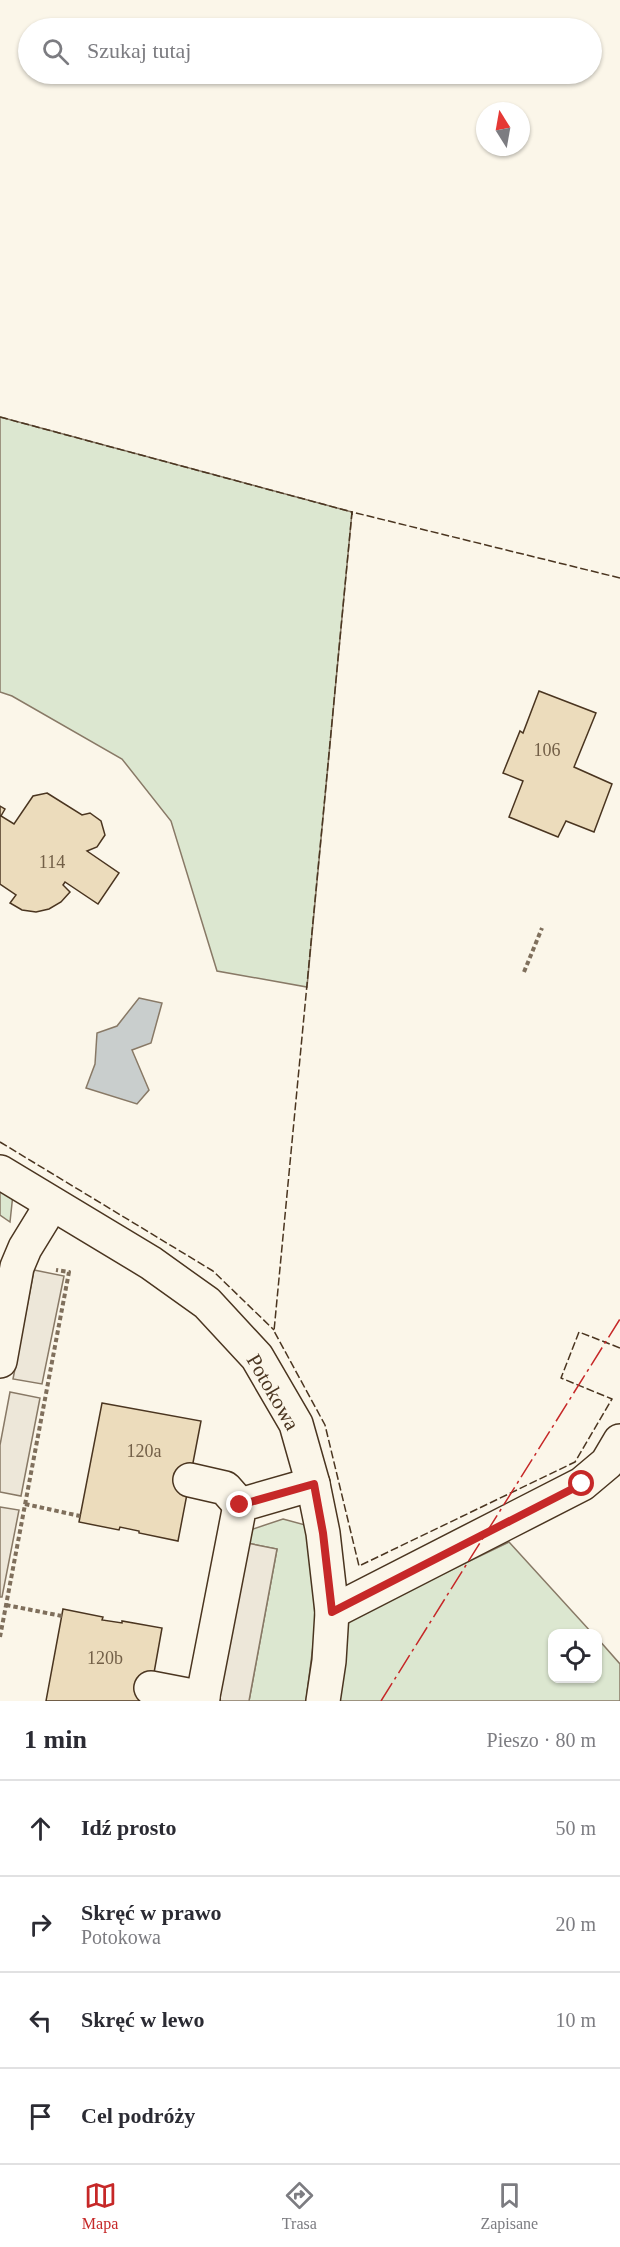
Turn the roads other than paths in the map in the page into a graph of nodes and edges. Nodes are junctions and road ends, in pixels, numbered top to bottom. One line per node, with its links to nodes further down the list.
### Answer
1 (0, 1172): 2 (street, Potokowa)
2 (52, 1204): 3 (street); 7 (street, Potokowa)
3 (4, 1314): 4 (street)
4 (0, 1361)
5 (620, 1441): 9 (street)
6 (190, 1480): 8 (street)
7 (314, 1484): 8 (street); 9 (street, Potokowa)
8 (240, 1505): 11 (street)
9 (332, 1612): 12 (street, Potokowa)
10 (151, 1688): 11 (street)
11 (203, 1699)
12 (323, 1701)

